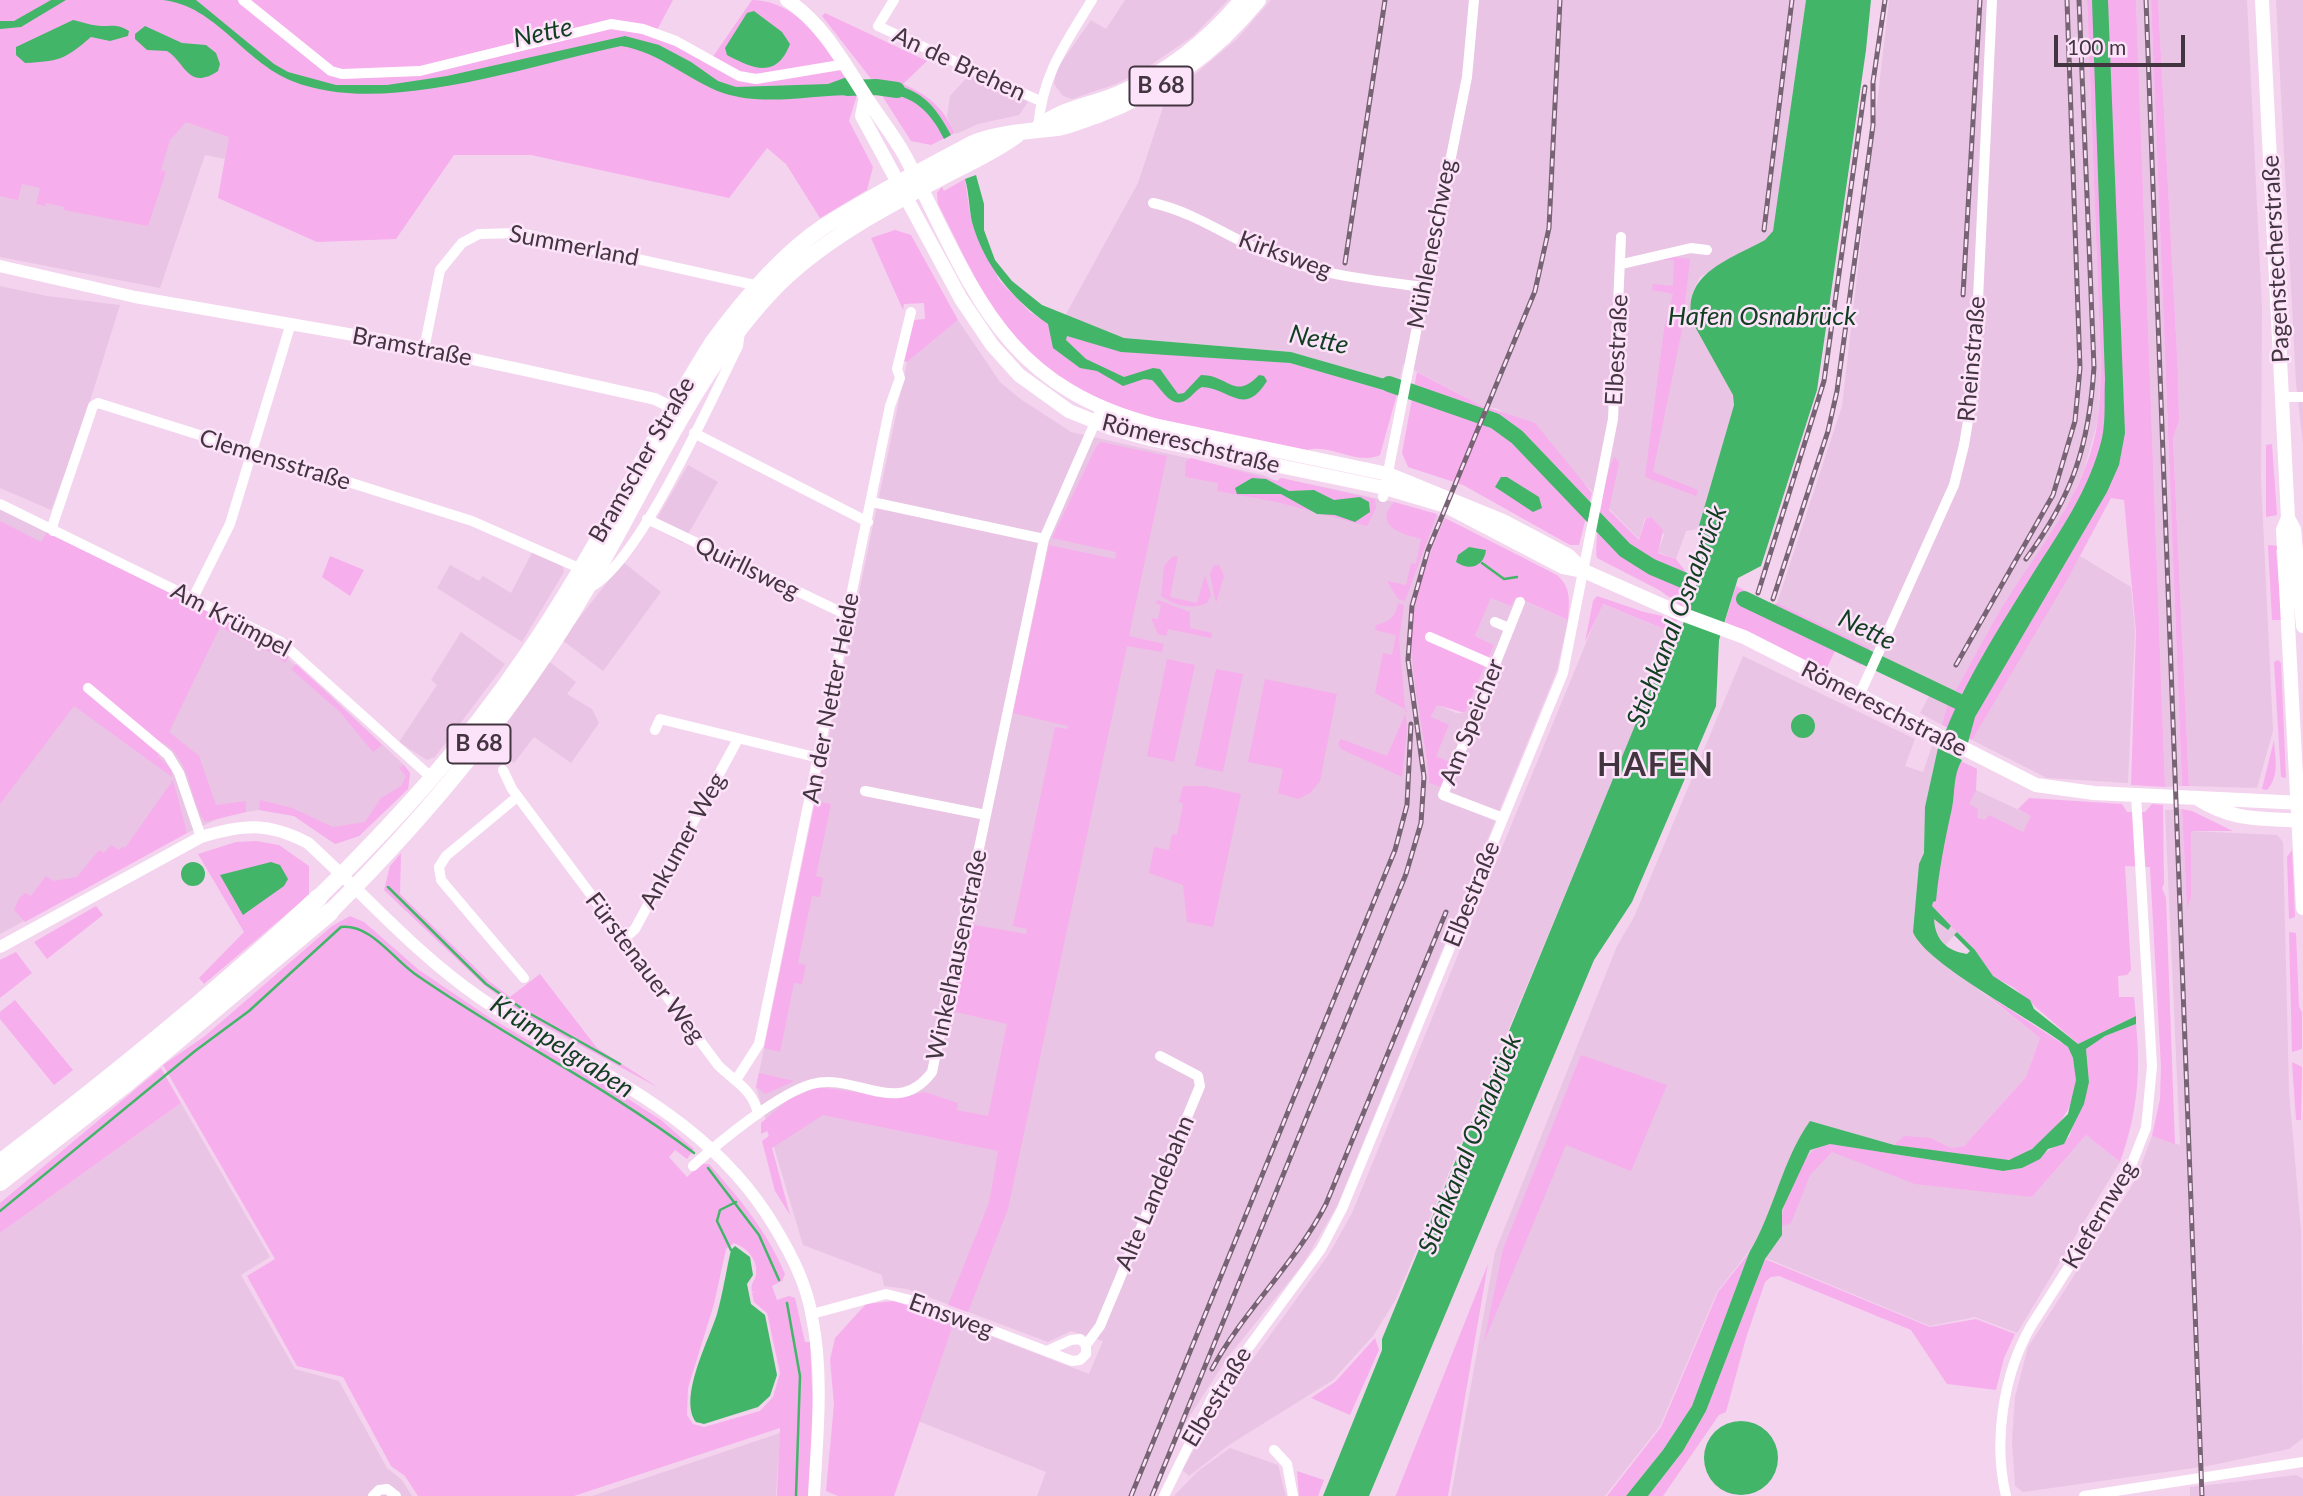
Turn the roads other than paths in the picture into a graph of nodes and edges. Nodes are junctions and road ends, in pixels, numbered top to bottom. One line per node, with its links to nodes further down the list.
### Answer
1 (243, 0): 10 (street)
2 (788, 0): 10 (main road, Römereschstraße)
3 (894, 0): 11 (street, An de Brehen)
4 (1092, 0): 11 (street)
5 (1242, 0): 12 (main road, B 68)
6 (1258, 0): 12 (main road, B 68)
7 (1474, 0): 21 (street, Mühleneschweg)
8 (1992, 0): 53 (street, Rheinstraße)
9 (2262, 0): 27 (main road, Pagenstecherstraße)
10 (849, 70): 13 (main road, Römereschstraße)
11 (1040, 101): 12 (street)
12 (1038, 128): 13 (main road, Bramscher Straße / B 68)
13 (910, 186): 20 (main road, Bramscher Straße / B 68); 25 (main road, Bramscher Straße / B 68); 30 (main road, Römereschstraße)
14 (1153, 203): 21 (street, Kirksweg)
15 (1621, 237): 17 (street, Elbestraße)
16 (1707, 250): 17 (street)
17 (1622, 264): 42 (street, Elbestraße)
18 (0, 266): 22 (street, Bramstraße)
19 (0, 274): 22 (street, Bramstraße)
20 (759, 286): 26 (street, Summerland); 29 (main road, Bramscher Straße / B 68)
21 (1423, 287): 33 (street, Mühleneschweg)
22 (135, 297): 24 (street, Bramstraße)
23 (911, 312): 34 (street, An der Netter Heide)
24 (291, 323): 26 (street, Bramstraße); 32 (street)
25 (741, 326): 29 (main road, Bramscher Straße / B 68); 31 (street, Bramscher Straße)
26 (424, 349): 29 (street, Bramstraße)
27 (2282, 397): 28 (street); 36 (main road, Pagenstecherstraße)
28 (2303, 397)
29 (678, 410): 41 (main road, Bramscher Straße / B 68); 43 (main road, Bramscher Straße / B 68)
30 (1098, 415): 33 (main road, Römereschstraße); 40 (street, Winkelhausenstraße)
31 (694, 433): 37 (street, Bramscher Straße); 38 (street)
32 (253, 454): 39 (street, Clemensstraße); 41 (street, Clemensstraße); 44 (street)
33 (1385, 486): 42 (main road, Römereschstraße)
34 (872, 502): 38 (street, An der Netter Heide); 40 (street)
35 (0, 504): 39 (street, Am Krümpel)
36 (2288, 518): 48 (main road, Pagenstecherstraße); 63 (main road, Pagenstecherstraße)
37 (647, 519): 43 (street, Bramscher Straße); 46 (street, Quirllsweg)
38 (868, 522): 46 (street, An der Netter Heide)
39 (54, 531): 44 (street, Am Krümpel)
40 (1044, 539): 64 (street, Winkelhausenstraße)
41 (579, 568): 58 (main road, Bramscher Straße / B 68)
42 (1584, 571): 53 (main road, Römereschstraße); 65 (street, Elbestraße)
43 (588, 587): 69 (main road, Bramscher Straße / B 68)
44 (193, 598): 58 (street, Am Krümpel)
45 (1520, 602): 49 (street, Am Speicher)
46 (847, 615): 56 (street, An der Netter Heide)
47 (1495, 622): 49 (street, Am Speicher)
48 (2303, 626)
49 (1509, 628): 51 (street, Am Speicher)
50 (1430, 637): 51 (street)
51 (1494, 665): 65 (street, Am Speicher)
52 (88, 688): 67 (street)
53 (1859, 696): 60 (main road, Römereschstraße)
54 (654, 730): 55 (street, Ankumer Weg)
55 (738, 739): 56 (street, Ankumer Weg); 72 (street, Ankumer Weg)
56 (819, 758): 76 (street, An der Netter Heide)
57 (503, 770): 61 (street, Fürstenauer Weg)
58 (433, 779): 68 (main road, Bramscher Straße / B 68)
59 (865, 791): 64 (street, Winkelhausenstraße)
60 (2136, 795): 62 (main road, Römereschstraße); 92 (street, Kiefernweg)
61 (517, 797): 72 (street, Fürstenauer Weg); 74 (street)
62 (2196, 799): 63 (main road, Römereschstraße); 66 (main road, Römereschstraße)
63 (2300, 803): 66 (main road, Pagenstecherstraße)
64 (986, 815): 77 (street, Winkelhausenstraße)
65 (1503, 818): 90 (street, Elbestraße)
66 (2301, 820): 71 (main road, Pagenstecherstraße)
67 (201, 837): 68 (street); 73 (street)
68 (341, 875): 69 (street); 70 (main road, B 68)
69 (354, 888): 70 (main road, B 68); 78 (street)
70 (324, 905): 79 (highway, B 68); 81 (highway, B 68)
71 (2303, 908)
72 (623, 940): 76 (street, Fürstenauer Weg)
73 (0, 947)
74 (524, 978)
75 (1160, 1056): 83 (street, Alte Landebahn)
76 (736, 1080): 77 (street, Fürstenauer Weg)
77 (758, 1114): 78 (street)
78 (714, 1149): 80 (street); 82 (street)
79 (0, 1163)
80 (693, 1166)
81 (0, 1182)
82 (812, 1314): 84 (street, Emsweg); 89 (street)
83 (1086, 1345): 84 (street); 84 (street, Emsweg)
84 (1047, 1351)
85 (1274, 1450): 91 (street)
86 (2303, 1462): 93 (street)
87 (373, 1496): 88 (street)
88 (396, 1496)
89 (814, 1496)
90 (1164, 1496)
91 (1293, 1496)
92 (2006, 1496)
93 (2084, 1496)

